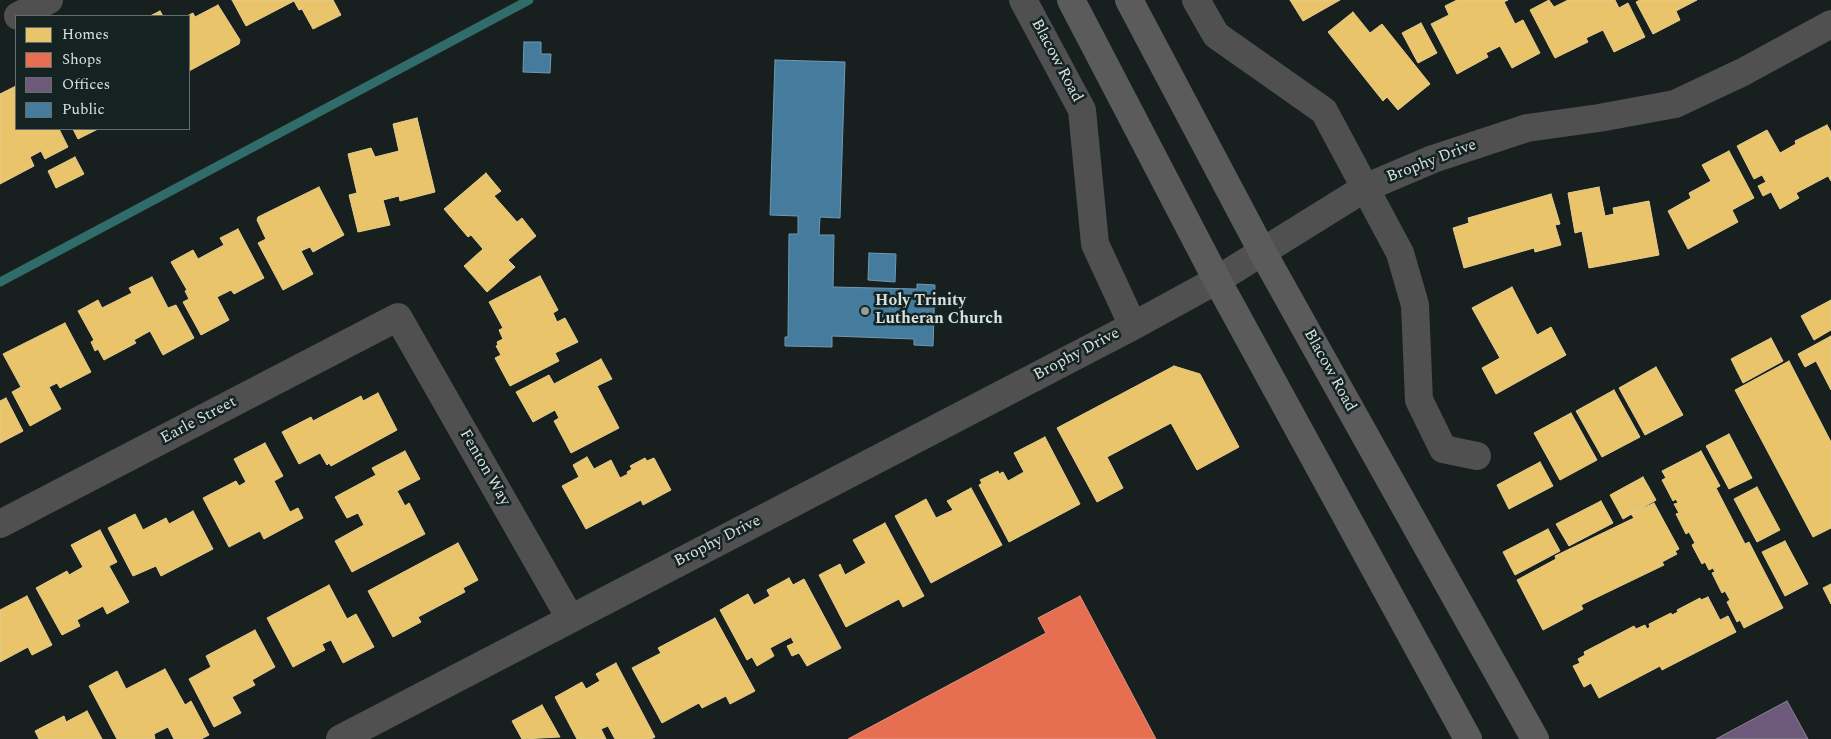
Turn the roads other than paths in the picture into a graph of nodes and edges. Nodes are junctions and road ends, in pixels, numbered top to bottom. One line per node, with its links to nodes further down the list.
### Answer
1 (49, 0): 6 (street)
2 (1023, 0): 14 (street, Blacow Road)
3 (1071, 0): 12 (main road)
4 (1129, 0): 11 (main road, Blacow Road)
5 (1196, 0): 10 (street)
6 (21, 15)
7 (15, 18): 9 (street)
8 (1831, 24): 10 (street, Brophy Drive)
9 (0, 26)
10 (1365, 188): 11 (street, Brophy Drive); 15 (street)
11 (1263, 252): 12 (street, Brophy Drive); 20 (main road, Blacow Road)
12 (1217, 280): 14 (street, Brophy Drive); 19 (main road)
13 (398, 317): 16 (street, Earle Street); 17 (street, Fenton Way)
14 (1133, 326): 17 (street, Brophy Drive)
15 (1477, 456)
16 (0, 524)
17 (570, 618): 18 (street, Brophy Drive)
18 (340, 739)
19 (1468, 739)
20 (1535, 739)

